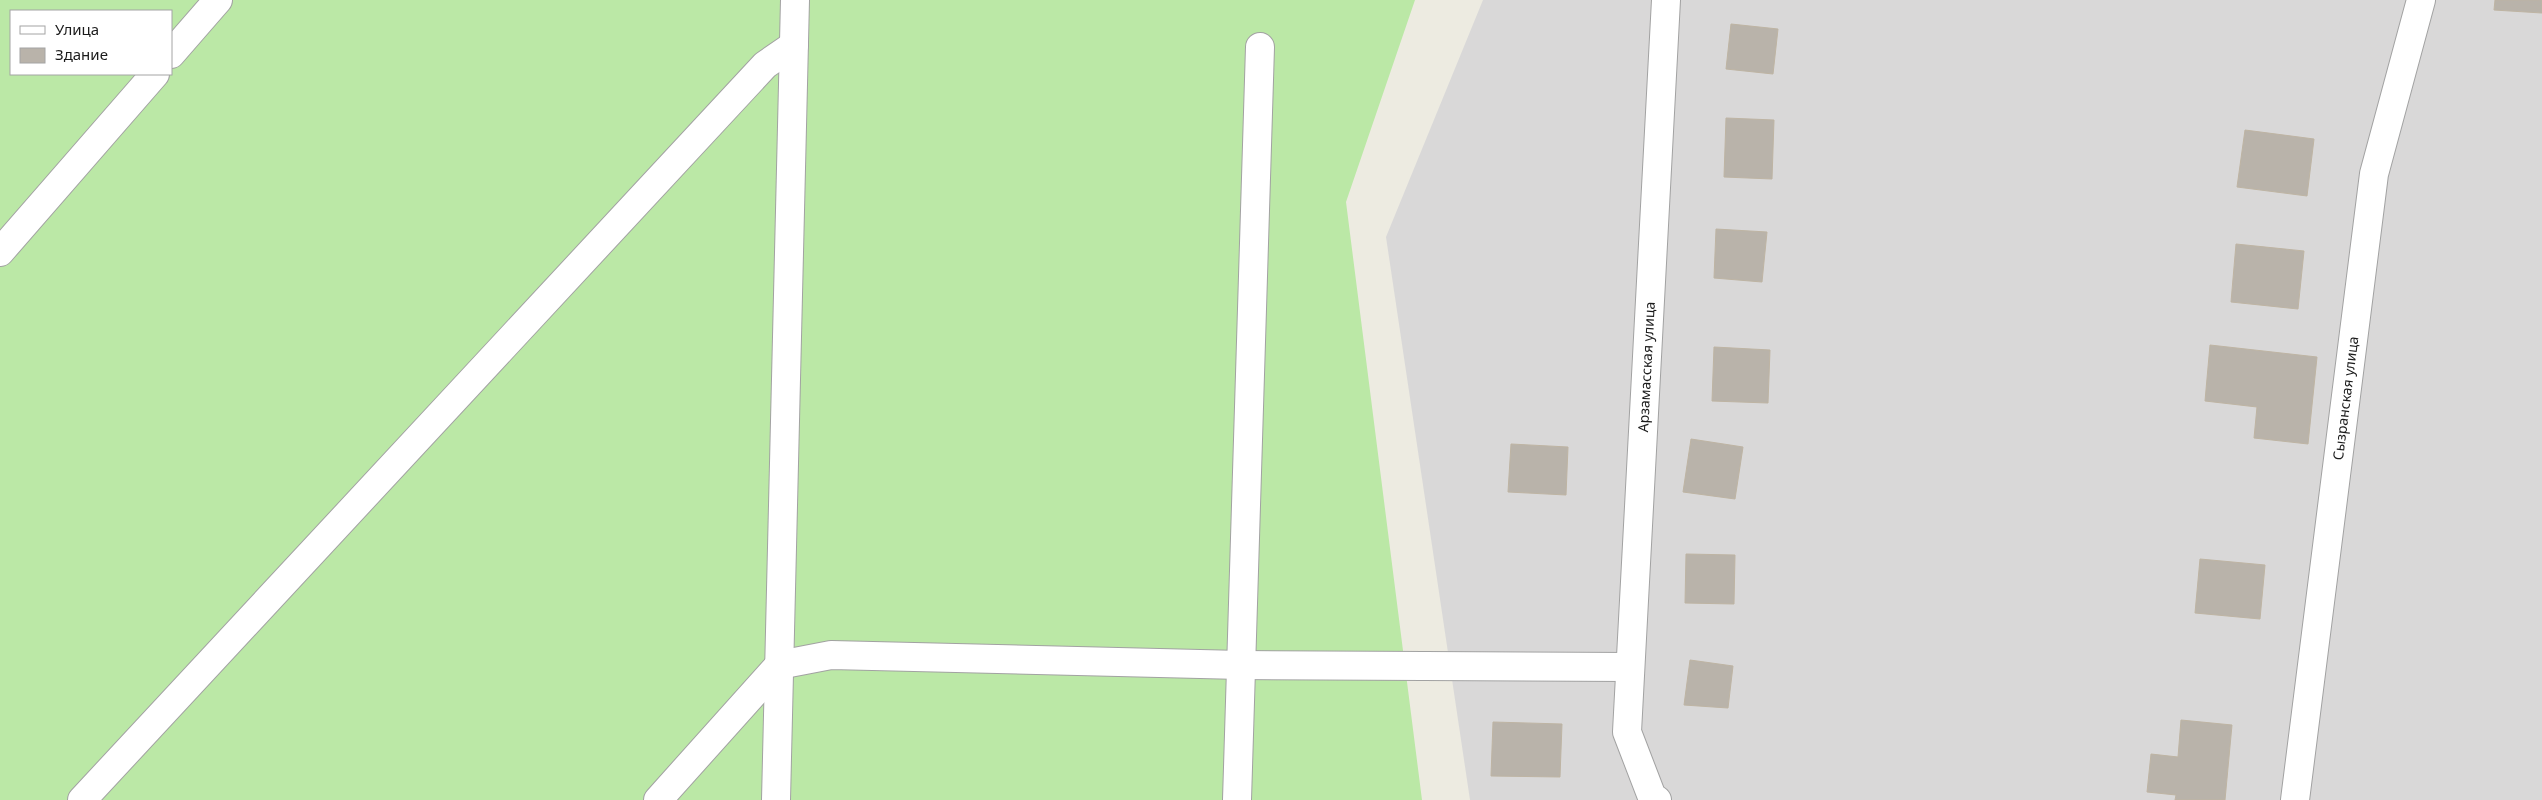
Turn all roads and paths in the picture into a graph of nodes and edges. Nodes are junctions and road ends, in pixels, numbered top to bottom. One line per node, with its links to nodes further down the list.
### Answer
1 (218, 0): 7 (street)
2 (795, 0): 5 (street)
3 (1666, 0): 12 (street, Арзамасская улица)
4 (2421, 0): 18 (street, Сызранская улица)
5 (794, 44): 10 (street); 14 (street)
6 (1260, 47): 11 (street)
7 (172, 53)
8 (154, 75): 9 (street)
9 (0, 252)
10 (780, 664): 11 (street); 15 (street); 16 (street)
11 (1241, 665): 12 (street); 17 (street)
12 (1630, 667): 13 (street, Арзамасская улица)
13 (1653, 799)
14 (82, 800)
15 (658, 800)
16 (776, 800)
17 (1237, 800)
18 (2296, 800)

